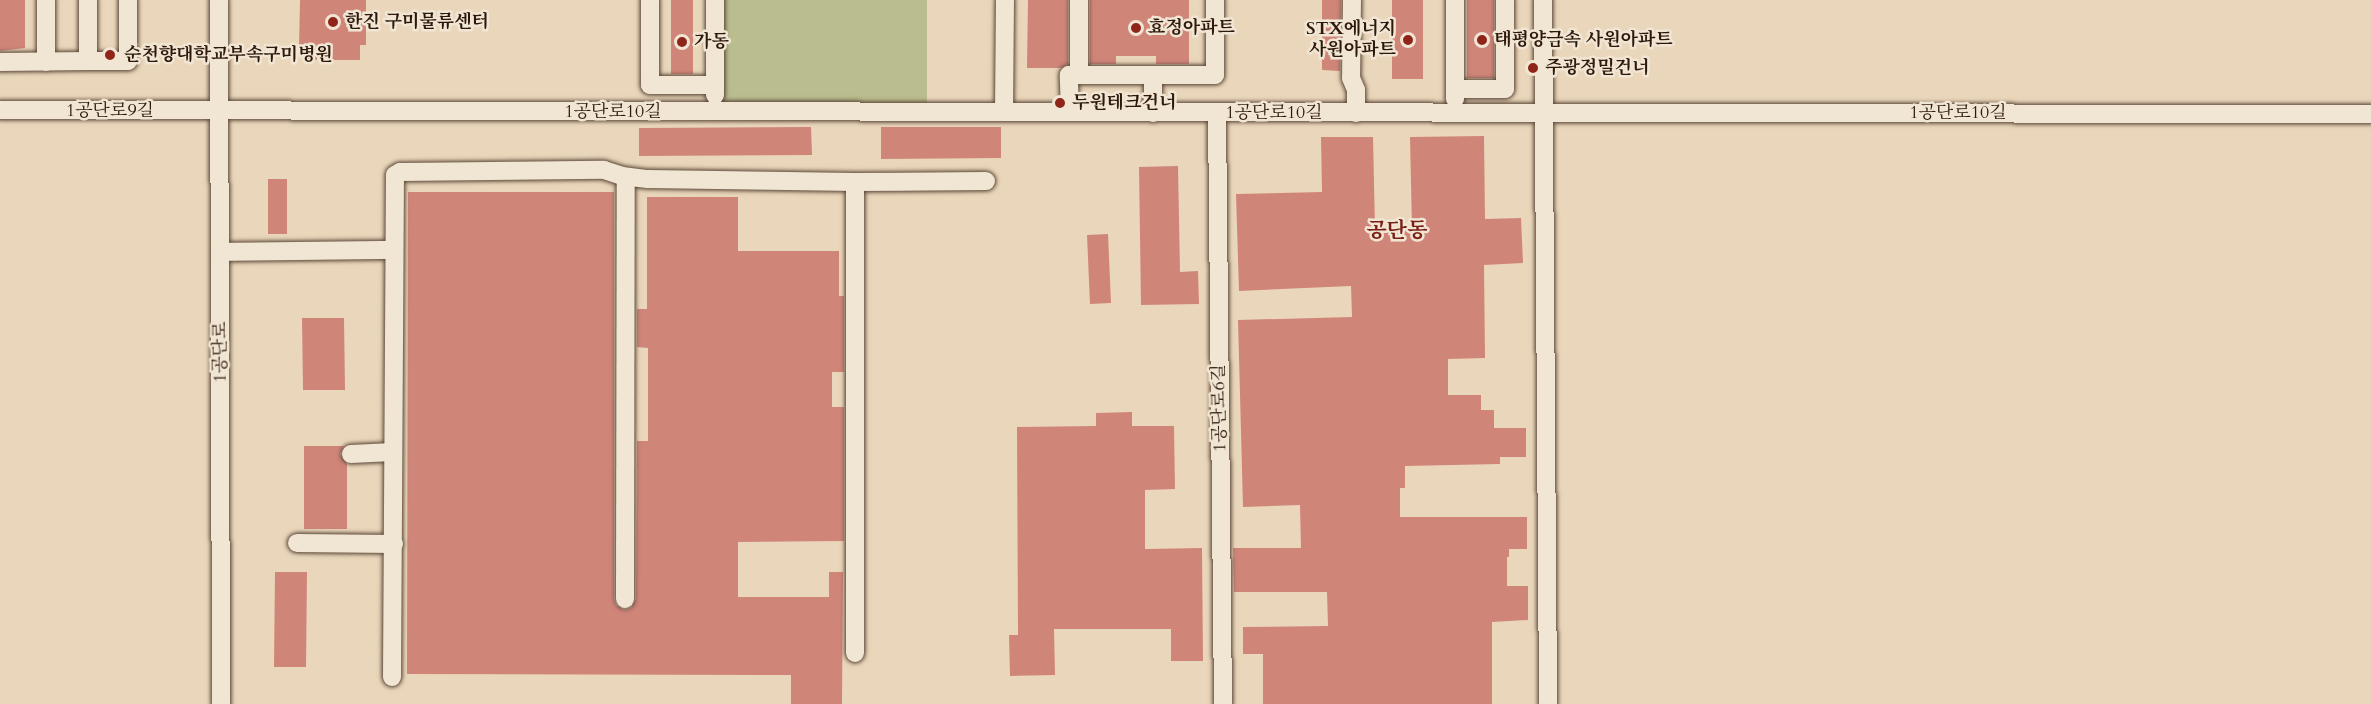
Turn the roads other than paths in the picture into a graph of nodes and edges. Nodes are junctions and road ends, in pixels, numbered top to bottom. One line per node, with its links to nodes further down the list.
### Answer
1 (46, 0): 16 (street)
2 (88, 0): 14 (street)
3 (128, 0): 14 (street)
4 (219, 0): 21 (street, 1공단로)
5 (650, 0): 6 (street)
6 (715, 0)
7 (1005, 0): 22 (street)
8 (1079, 0): 17 (street)
9 (1215, 0): 18 (street)
10 (1352, 0): 26 (street)
11 (1455, 0): 19 (street)
12 (1505, 0): 19 (street)
13 (1543, 0): 28 (street)
14 (88, 61): 16 (street)
15 (0, 62): 16 (street)
16 (46, 62)
17 (1079, 75): 18 (street); 23 (street)
18 (1153, 75): 24 (street)
19 (1455, 90): 27 (street)
20 (0, 110): 21 (street, 1공단로9길)
21 (221, 111): 22 (street, 1공단로10길); 34 (street, 1공단로)
22 (1004, 112): 23 (street, 1공단로10길)
23 (1070, 112): 24 (street, 1공단로10길)
24 (1153, 113): 25 (street, 1공단로10길)
25 (1217, 113): 26 (street, 1공단로10길); 43 (street, 1공단로6길)
26 (1356, 113): 27 (street, 1공단로10길)
27 (1455, 113): 28 (street, 1공단로10길)
28 (1544, 113): 29 (street, 1공단로10길); 44 (street)
29 (2371, 114)
30 (626, 177): 32 (street); 33 (street); 39 (street)
31 (986, 181): 32 (street)
32 (855, 182): 40 (street)
33 (393, 250): 34 (street); 35 (street)
34 (221, 252): 42 (street, 1공단로)
35 (393, 452): 36 (street); 38 (street)
36 (351, 454)
37 (297, 543): 38 (street)
38 (394, 544): 41 (street)
39 (625, 599)
40 (855, 653)
41 (392, 677)
42 (221, 704)
43 (1223, 704)
44 (1548, 704)

